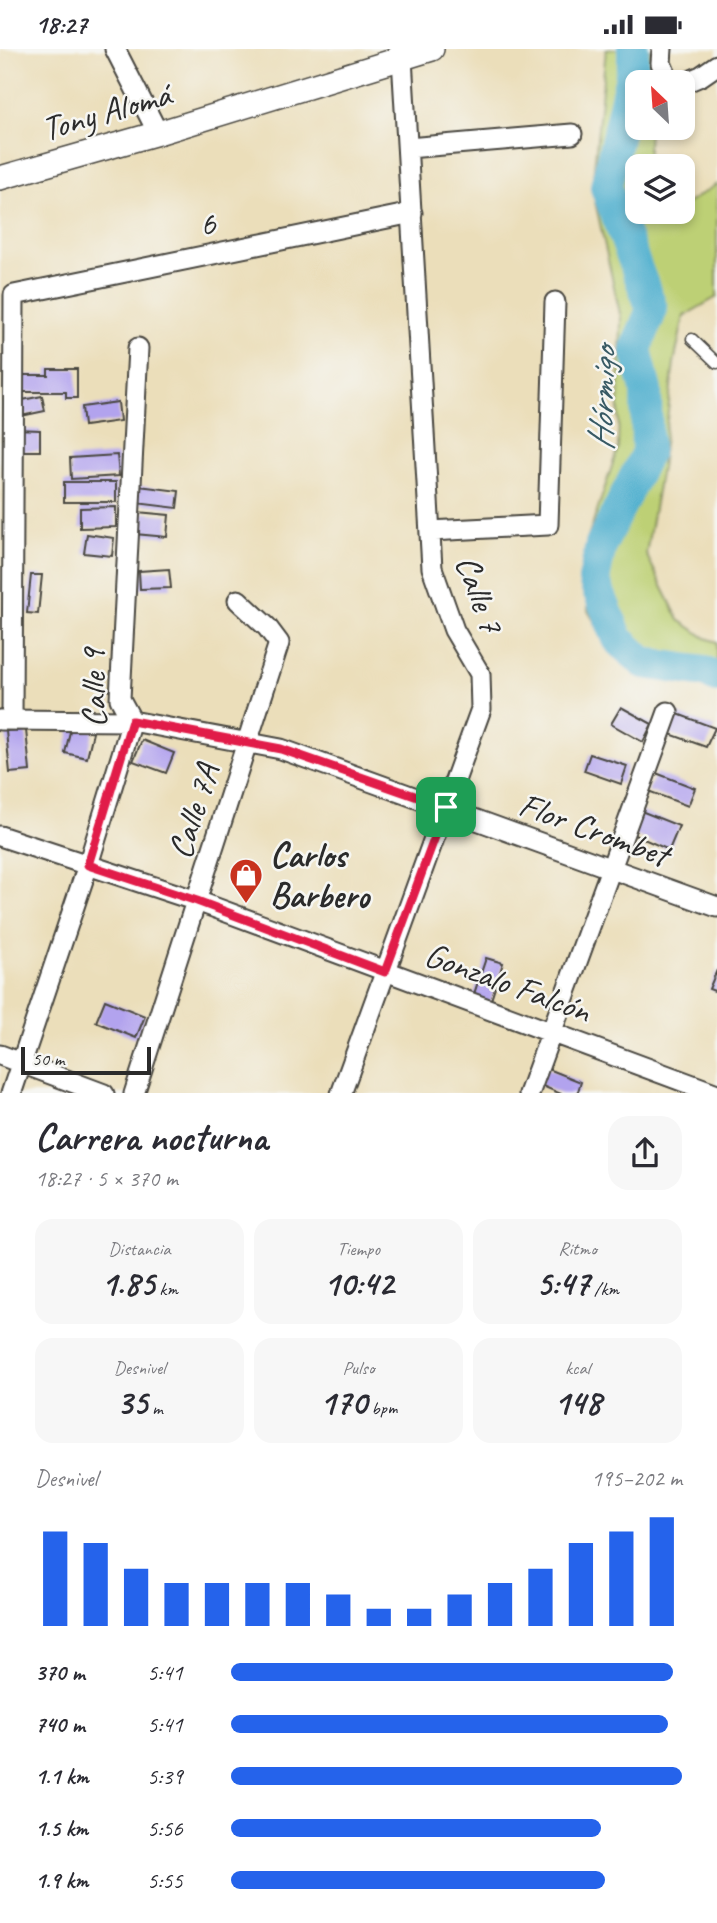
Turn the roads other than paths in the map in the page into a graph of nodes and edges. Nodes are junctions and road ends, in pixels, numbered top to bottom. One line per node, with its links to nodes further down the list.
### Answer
1 (115, 49): 8 (street)
2 (432, 49): 4 (street, Tony Alomá)
3 (662, 49): 6 (street)
4 (400, 54): 8 (street, Tony Alomá); 10 (street, Calle 7)
5 (717, 65): 7 (street)
6 (664, 70)
7 (695, 79)
8 (158, 133): 11 (street, Tony Alomá)
9 (572, 134): 10 (street)
10 (408, 148): 12 (street, Calle 7)
11 (0, 178)
12 (412, 213): 17 (street, Calle 7); 20 (street, 6)
13 (555, 302): 17 (street)
14 (692, 339): 16 (lane)
15 (138, 348): 21 (street, Calle 9)
16 (717, 363)
17 (430, 531): 23 (street, Calle 7)
18 (238, 600): 22 (street, Calle 7A)
19 (668, 712): 26 (street)
20 (6, 720): 21 (street, Flor Crombet)
21 (132, 721): 22 (street, Flor Crombet); 25 (street, Calle 9)
22 (247, 743): 23 (street, Flor Crombet); 27 (street, Calle 7A)
23 (446, 807): 26 (street, Flor Crombet); 29 (street, Calle 7)
24 (0, 836): 25 (street, Gonzalo Falcón)
25 (88, 865): 27 (street, Gonzalo Falcón); 32 (street, Calle 9)
26 (610, 870): 28 (street, Flor Crombet); 30 (street)
27 (197, 901): 29 (street, Gonzalo Falcón); 36 (street, Calle 7A)
28 (717, 907)
29 (385, 972): 30 (street, Gonzalo Falcón); 37 (street, Calle 7)
30 (552, 1031): 33 (street, Gonzalo Falcón); 38 (street)
31 (0, 1055): 32 (street)
32 (21, 1063): 34 (street, Calle 9); 35 (street)
33 (715, 1091)
34 (11, 1093)
35 (101, 1093)
36 (134, 1093)
37 (341, 1093)
38 (529, 1093)

